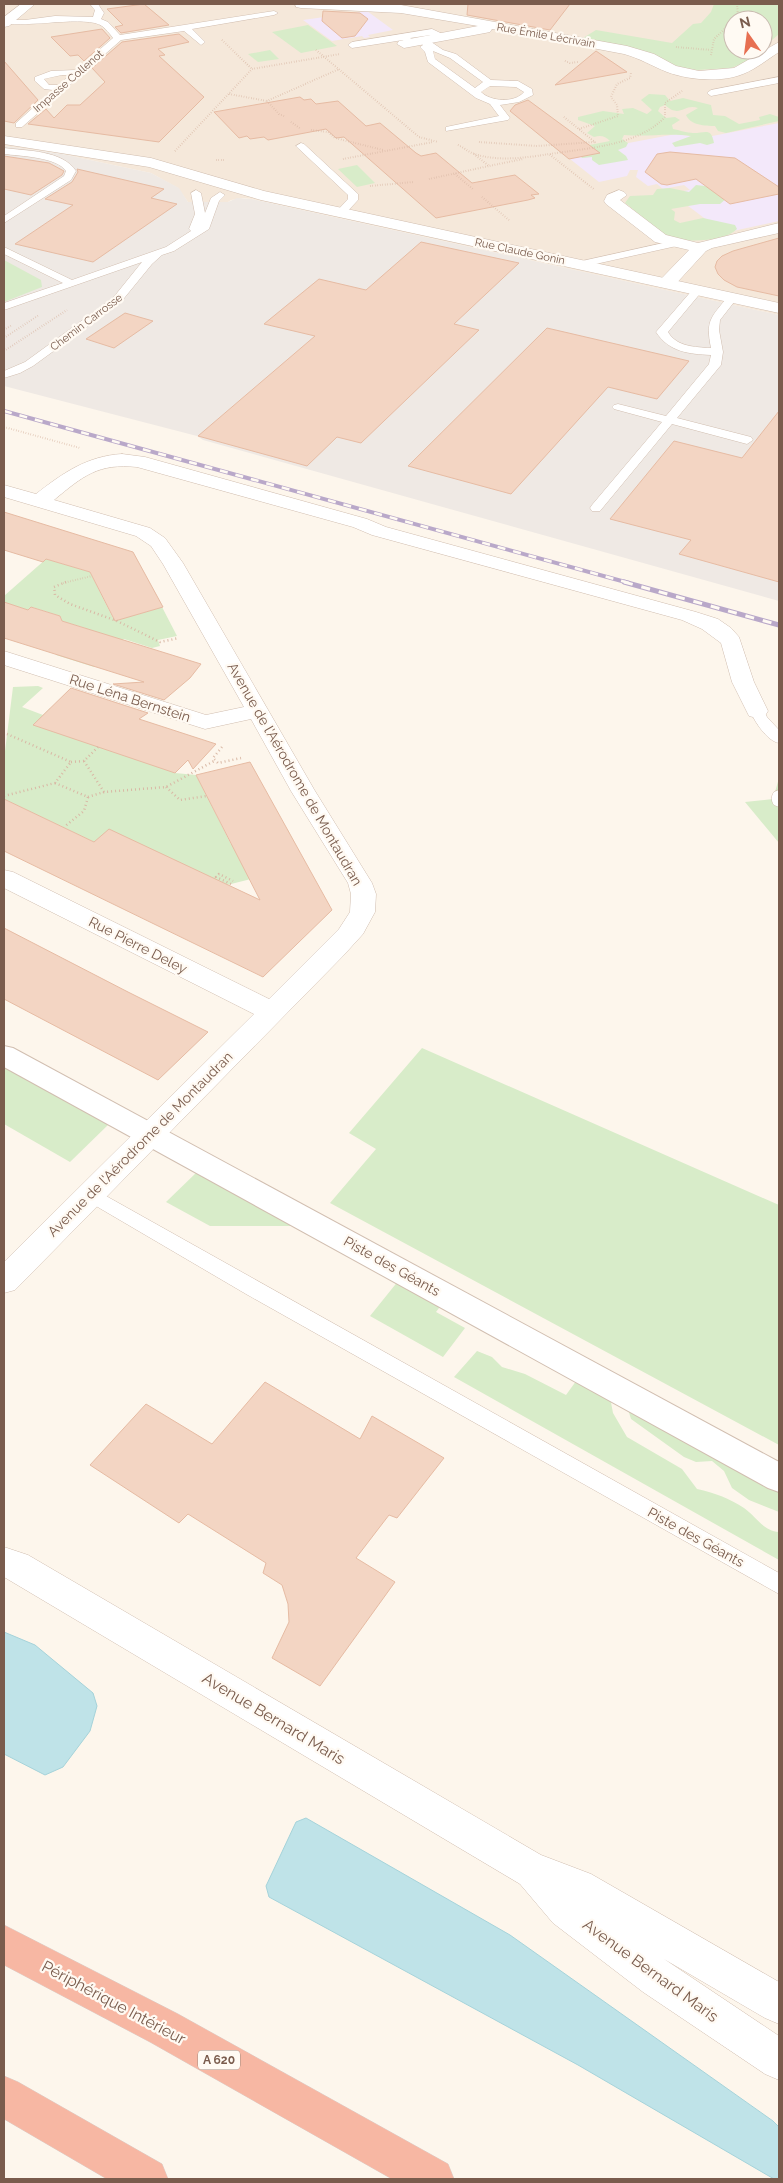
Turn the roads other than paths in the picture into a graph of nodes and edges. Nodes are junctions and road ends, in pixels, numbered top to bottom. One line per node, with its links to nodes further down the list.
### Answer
1 (29, 4): 10 (street)
2 (84, 4): 3 (lane)
3 (94, 4): 8 (lane)
4 (310, 4): 9 (street, Rue Émile Lécrivain)
5 (60, 9): 7 (lane)
6 (274, 13): 11 (lane)
7 (55, 19): 8 (lane); 10 (lane)
8 (96, 20): 13 (lane, Impasse Collenot)
9 (481, 21): 12 (street); 17 (street, Rue Émile Lécrivain)
10 (5, 22)
11 (186, 28): 13 (lane); 15 (lane)
12 (445, 37): 14 (street); 14 (lane)
13 (118, 38): 18 (lane, Impasse Collenot)
14 (413, 41): 16 (lane); 20 (lane); 23 (lane)
15 (201, 42)
16 (352, 45)
17 (779, 46)
18 (77, 73): 21 (lane, Impasse Collenot); 21 (lane)
19 (779, 80): 22 (lane)
20 (489, 83): 23 (lane); 24 (lane)
21 (60, 88): 25 (lane, Impasse Collenot)
22 (711, 93)
23 (479, 96): 24 (lane)
24 (494, 102): 26 (lane)
25 (18, 125)
26 (449, 129)
27 (4, 140): 30 (street)
28 (301, 146): 34 (lane)
29 (4, 152): 35 (lane)
30 (122, 159): 31 (street); 32 (street)
31 (222, 189): 32 (street); 34 (street, Rue Claude Gonin); 37 (lane, Chemin Carrosse)
32 (195, 191): 37 (lane)
33 (619, 195): 38 (street)
34 (340, 212): 42 (street, Rue Claude Gonin)
35 (4, 220)
36 (779, 228): 39 (street)
37 (187, 239): 41 (lane, Chemin Carrosse)
38 (677, 243): 39 (street); 42 (lane)
39 (700, 248): 43 (street); 45 (street)
40 (4, 250): 44 (lane)
41 (157, 255): 44 (lane, Chemin Carrosse); 51 (lane, Chemin Carrosse)
42 (582, 264): 43 (street, Rue Claude Gonin)
43 (650, 279): 45 (street, Rue Claude Gonin)
44 (70, 283): 48 (lane, Chemin Carrosse)
45 (667, 283): 46 (street, Rue Claude Gonin)
46 (698, 290): 47 (street, Rue Claude Gonin); 50 (lane)
47 (733, 297): 49 (street, Rue Claude Gonin); 50 (lane)
48 (4, 307)
49 (779, 308)
50 (717, 352): 53 (lane)
51 (4, 375)
52 (618, 407): 53 (lane)
53 (668, 420): 54 (lane); 57 (lane)
54 (747, 440)
55 (4, 491): 56 (street, Avenue de l'Aérodrome de Montaudran)
56 (40, 501): 59 (street, Avenue de l'Aérodrome de Montaudran); 60 (street)
57 (596, 508)
58 (4, 658): 59 (street, Rue Léna Bernstein)
59 (258, 711): 65 (street, Avenue de l'Aérodrome de Montaudran)
60 (757, 711): 61 (lane)
61 (779, 738)
62 (779, 795): 63 (lane)
63 (779, 802)
64 (4, 878): 65 (street, Rue Pierre Deley)
65 (272, 1012): 67 (street, Avenue de l'Aérodrome de Montaudran)
66 (4, 1055): 67 (street, Piste des Géants)
67 (150, 1134): 68 (street, Avenue de l'Aérodrome de Montaudran); 70 (street, Piste des Géants)
68 (90, 1194): 69 (street, Avenue de l'Aérodrome de Montaudran); 72 (lane, Piste des Géants)
69 (4, 1281)
70 (779, 1478)
71 (8, 1560): 73 (street, Avenue Bernard Maris)
72 (779, 1584)
73 (531, 1870): 75 (street, Avenue Bernard Maris); 76 (street, Avenue Bernard Maris)
74 (4, 1944): 79 (highway, Périphérique Intérieur / A 620)
75 (779, 2004)
76 (779, 2060)
77 (4, 2096): 78 (highway)
78 (147, 2179)
79 (432, 2179)

